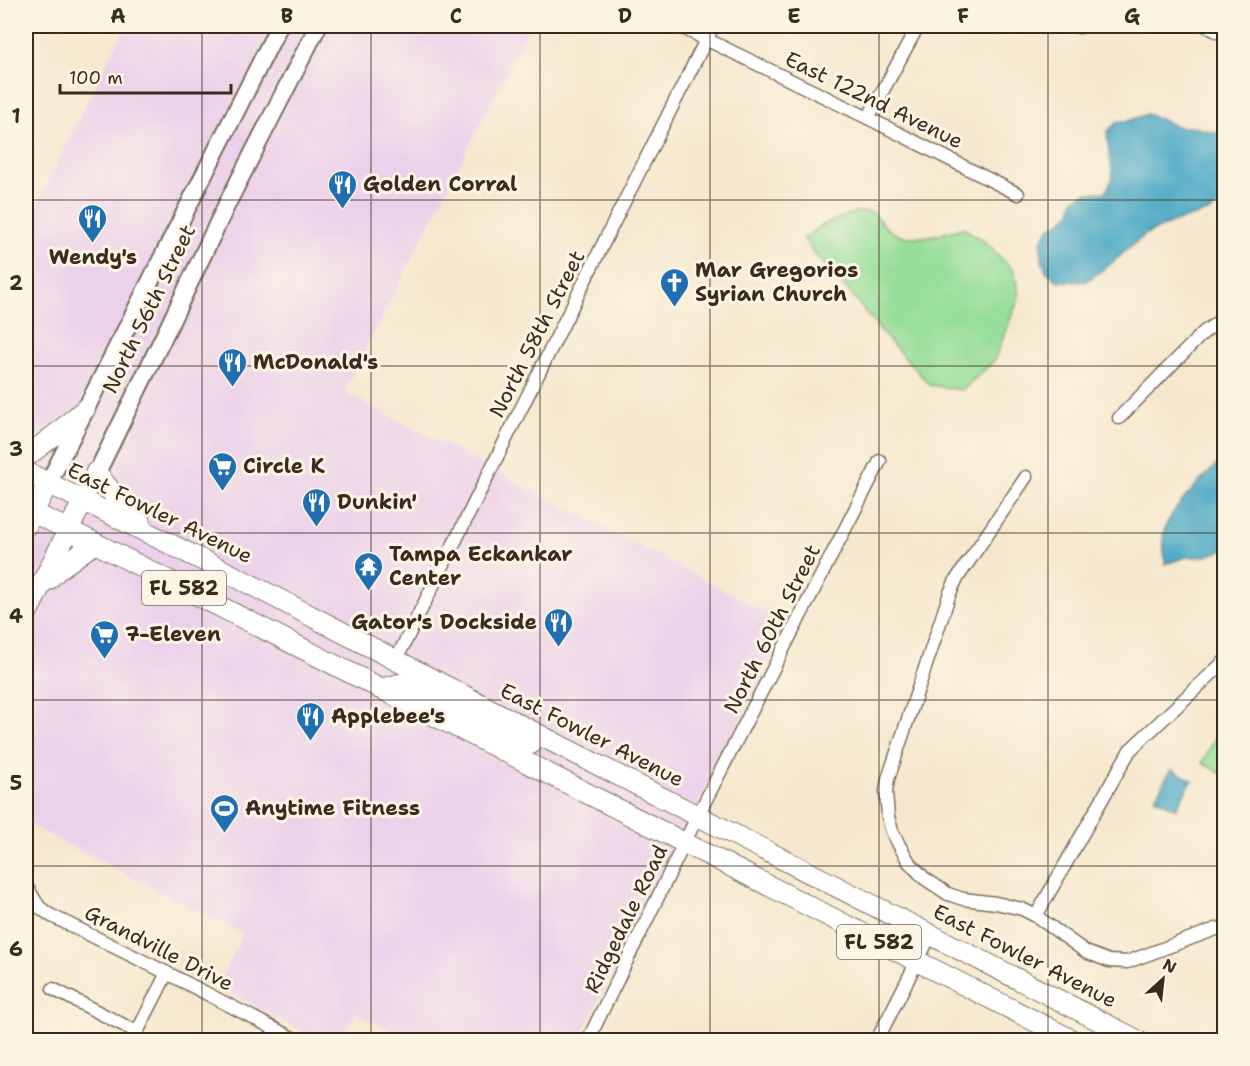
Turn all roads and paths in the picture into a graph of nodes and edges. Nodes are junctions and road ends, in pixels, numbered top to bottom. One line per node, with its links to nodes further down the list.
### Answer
1 (279, 26): 12 (main road, North 56th Street)
2 (318, 26): 17 (main road, North 56th Street)
3 (679, 26): 8 (street, East 122nd Avenue)
4 (713, 26): 8 (street, North 58th Street)
5 (918, 26): 9 (street)
6 (1207, 26): 7 (street)
7 (1224, 35)
8 (706, 39): 9 (street, East 122nd Avenue); 27 (street, North 58th Street)
9 (868, 118): 10 (street, East 122nd Avenue)
10 (1018, 194)
11 (1224, 318): 13 (street)
12 (85, 409): 14 (main road); 19 (main road, North 56th Street)
13 (1119, 418)
14 (26, 457)
15 (880, 461): 31 (street, North 60th Street)
16 (26, 472): 19 (main road, East Fowler Avenue / FL 582)
17 (96, 472): 20 (main road, North 56th Street); 23 (main road)
18 (1026, 477): 34 (street)
19 (48, 484): 20 (main road, East Fowler Avenue / FL 582); 21 (main road, North 56th Street)
20 (83, 501): 22 (main road, North 56th Street); 23 (main road, East Fowler Avenue / FL 582)
21 (28, 516): 22 (main road, FL 582)
22 (68, 530): 24 (main road, FL 582); 25 (main road, North 56th Street)
23 (156, 537): 27 (main road, East Fowler Avenue / FL 582)
24 (95, 543): 25 (main road); 29 (main road, FL 582)
25 (41, 586): 26 (main road, North 56th Street)
26 (26, 615)
27 (396, 660): 30 (main road, East Fowler Avenue / FL 582)
28 (1224, 662): 34 (street)
29 (380, 689): 30 (main road); 32 (main road, FL 582)
30 (553, 742): 31 (main road, East Fowler Avenue / FL 582)
31 (698, 815): 32 (street, Ridgedale Road); 36 (main road, East Fowler Avenue / FL 582)
32 (685, 843): 37 (main road, FL 582); 43 (street, Ridgedale Road)
33 (26, 886): 38 (street, Grandville Drive)
34 (1036, 916): 35 (street)
35 (1224, 928)
36 (930, 936): 37 (street); 46 (main road, East Fowler Avenue / FL 582)
37 (916, 961): 44 (street); 45 (main road, FL 582)
38 (167, 973): 40 (street); 41 (street, Grandville Drive)
39 (53, 989): 40 (street)
40 (135, 1036)
41 (281, 1037): 42 (street, Grandville Drive)
42 (296, 1041)
43 (588, 1041)
44 (877, 1041)
45 (1072, 1041)
46 (1137, 1041)

